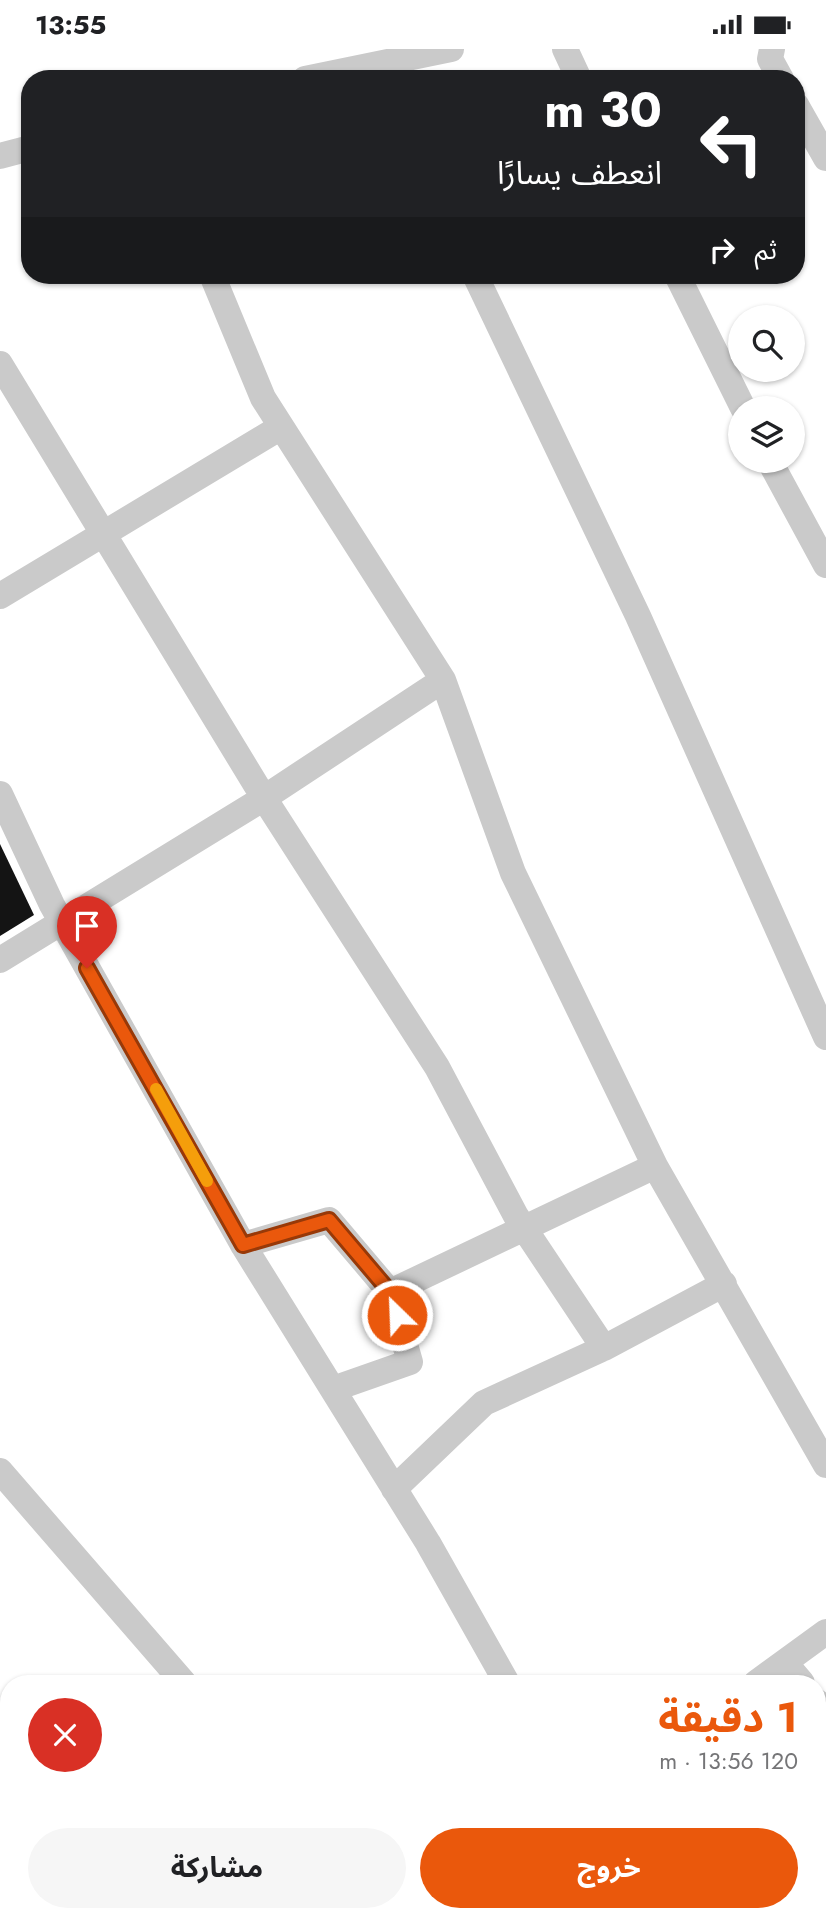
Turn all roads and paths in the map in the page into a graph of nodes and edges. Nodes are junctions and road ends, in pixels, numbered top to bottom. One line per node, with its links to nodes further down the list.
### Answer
1 (452, 49): 4 (street)
2 (565, 49): 5 (street)
3 (772, 49): 6 (street)
4 (384, 70)
5 (575, 70)
6 (776, 70)
7 (805, 121): 10 (street)
8 (21, 150): 9 (street)
9 (0, 156)
10 (826, 158)
11 (216, 284): 16 (street)
12 (479, 284): 26 (street)
13 (681, 284): 15 (street)
14 (0, 364): 18 (street)
15 (737, 396)
16 (281, 427): 18 (street); 21 (street)
17 (775, 473): 19 (street)
18 (103, 534): 20 (street); 23 (street)
19 (826, 565)
20 (0, 596)
21 (443, 680): 23 (street); 27 (street)
22 (0, 794): 24 (street)
23 (264, 798): 24 (street); 28 (street)
24 (61, 921): 25 (street); 29 (street)
25 (0, 960)
26 (826, 1037)
27 (655, 1166): 28 (street); 30 (street)
28 (524, 1228): 31 (street); 32 (street)
29 (243, 1245): 31 (street); 33 (street)
30 (724, 1284): 32 (street); 34 (street)
31 (390, 1292): 33 (street)
32 (604, 1348): 36 (street)
33 (332, 1389): 36 (street)
34 (826, 1465)
35 (0, 1471): 39 (street)
36 (394, 1489): 40 (street)
37 (826, 1632): 38 (street)
38 (785, 1663): 41 (street); 42 (street)
39 (177, 1675)
40 (502, 1675)
41 (768, 1675)
42 (795, 1675)

